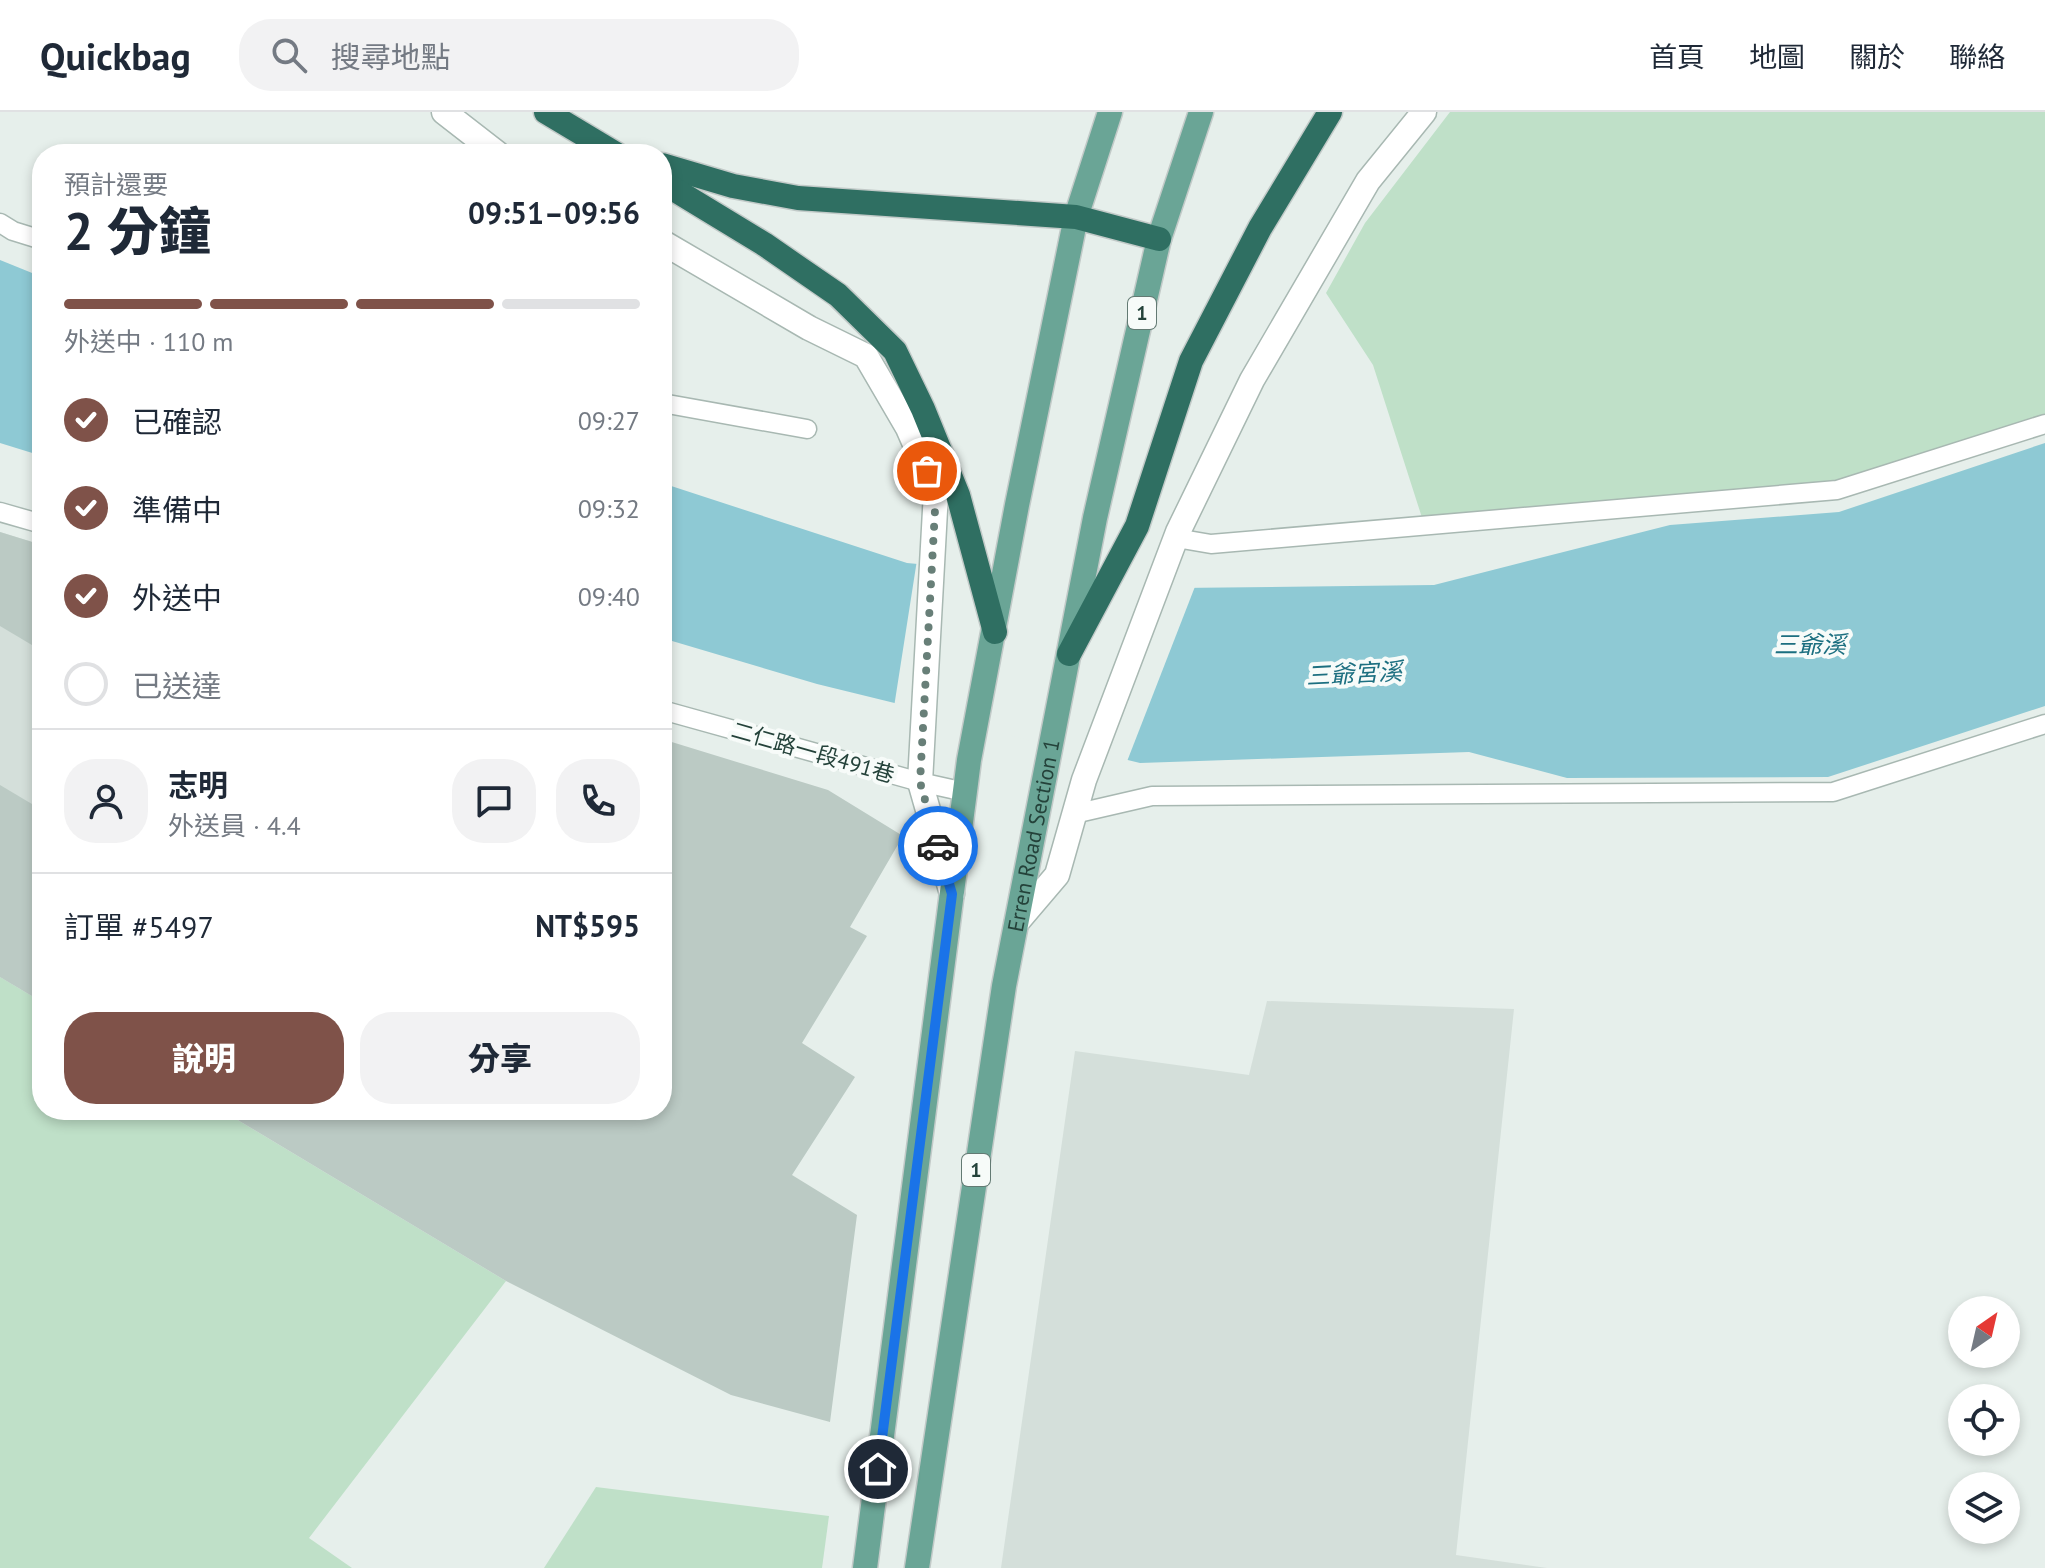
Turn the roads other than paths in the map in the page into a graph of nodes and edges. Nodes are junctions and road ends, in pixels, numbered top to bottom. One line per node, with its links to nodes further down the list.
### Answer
1 (444, 112): 7 (street)
2 (546, 112): 8 (highway)
3 (1110, 112): 11 (main road)
4 (1201, 112): 14 (main road, Erren Road Section 1 / 1)
5 (1330, 112): 24 (highway)
6 (1424, 112): 22 (street)
7 (485, 144)
8 (599, 144)
9 (672, 168): 11 (highway)
10 (672, 188): 19 (highway)
11 (1076, 217): 14 (highway); 23 (main road)
12 (0, 223): 13 (lane)
13 (32, 237)
14 (1159, 239): 24 (main road, Erren Road Section 1 / 1)
15 (672, 248): 19 (street)
16 (672, 405): 18 (lane)
17 (2045, 424): 22 (lane)
18 (807, 429)
19 (947, 493): 23 (highway); 27 (street)
20 (0, 512): 21 (lane)
21 (32, 521)
22 (1177, 535): 29 (street)
23 (995, 632): 28 (main road)
24 (1069, 654): 31 (main road, Erren Road Section 1 / 1)
25 (672, 713): 27 (lane, 二仁路一段491巷)
26 (2045, 724): 29 (lane)
27 (920, 782): 28 (lane, 二仁路一段491巷); 30 (street)
28 (965, 792): 30 (main road)
29 (1074, 814): 31 (street)
30 (952, 894): 32 (main road)
31 (1017, 922): 33 (main road, Erren Road Section 1 / 1)
32 (865, 1568)
33 (917, 1568)

